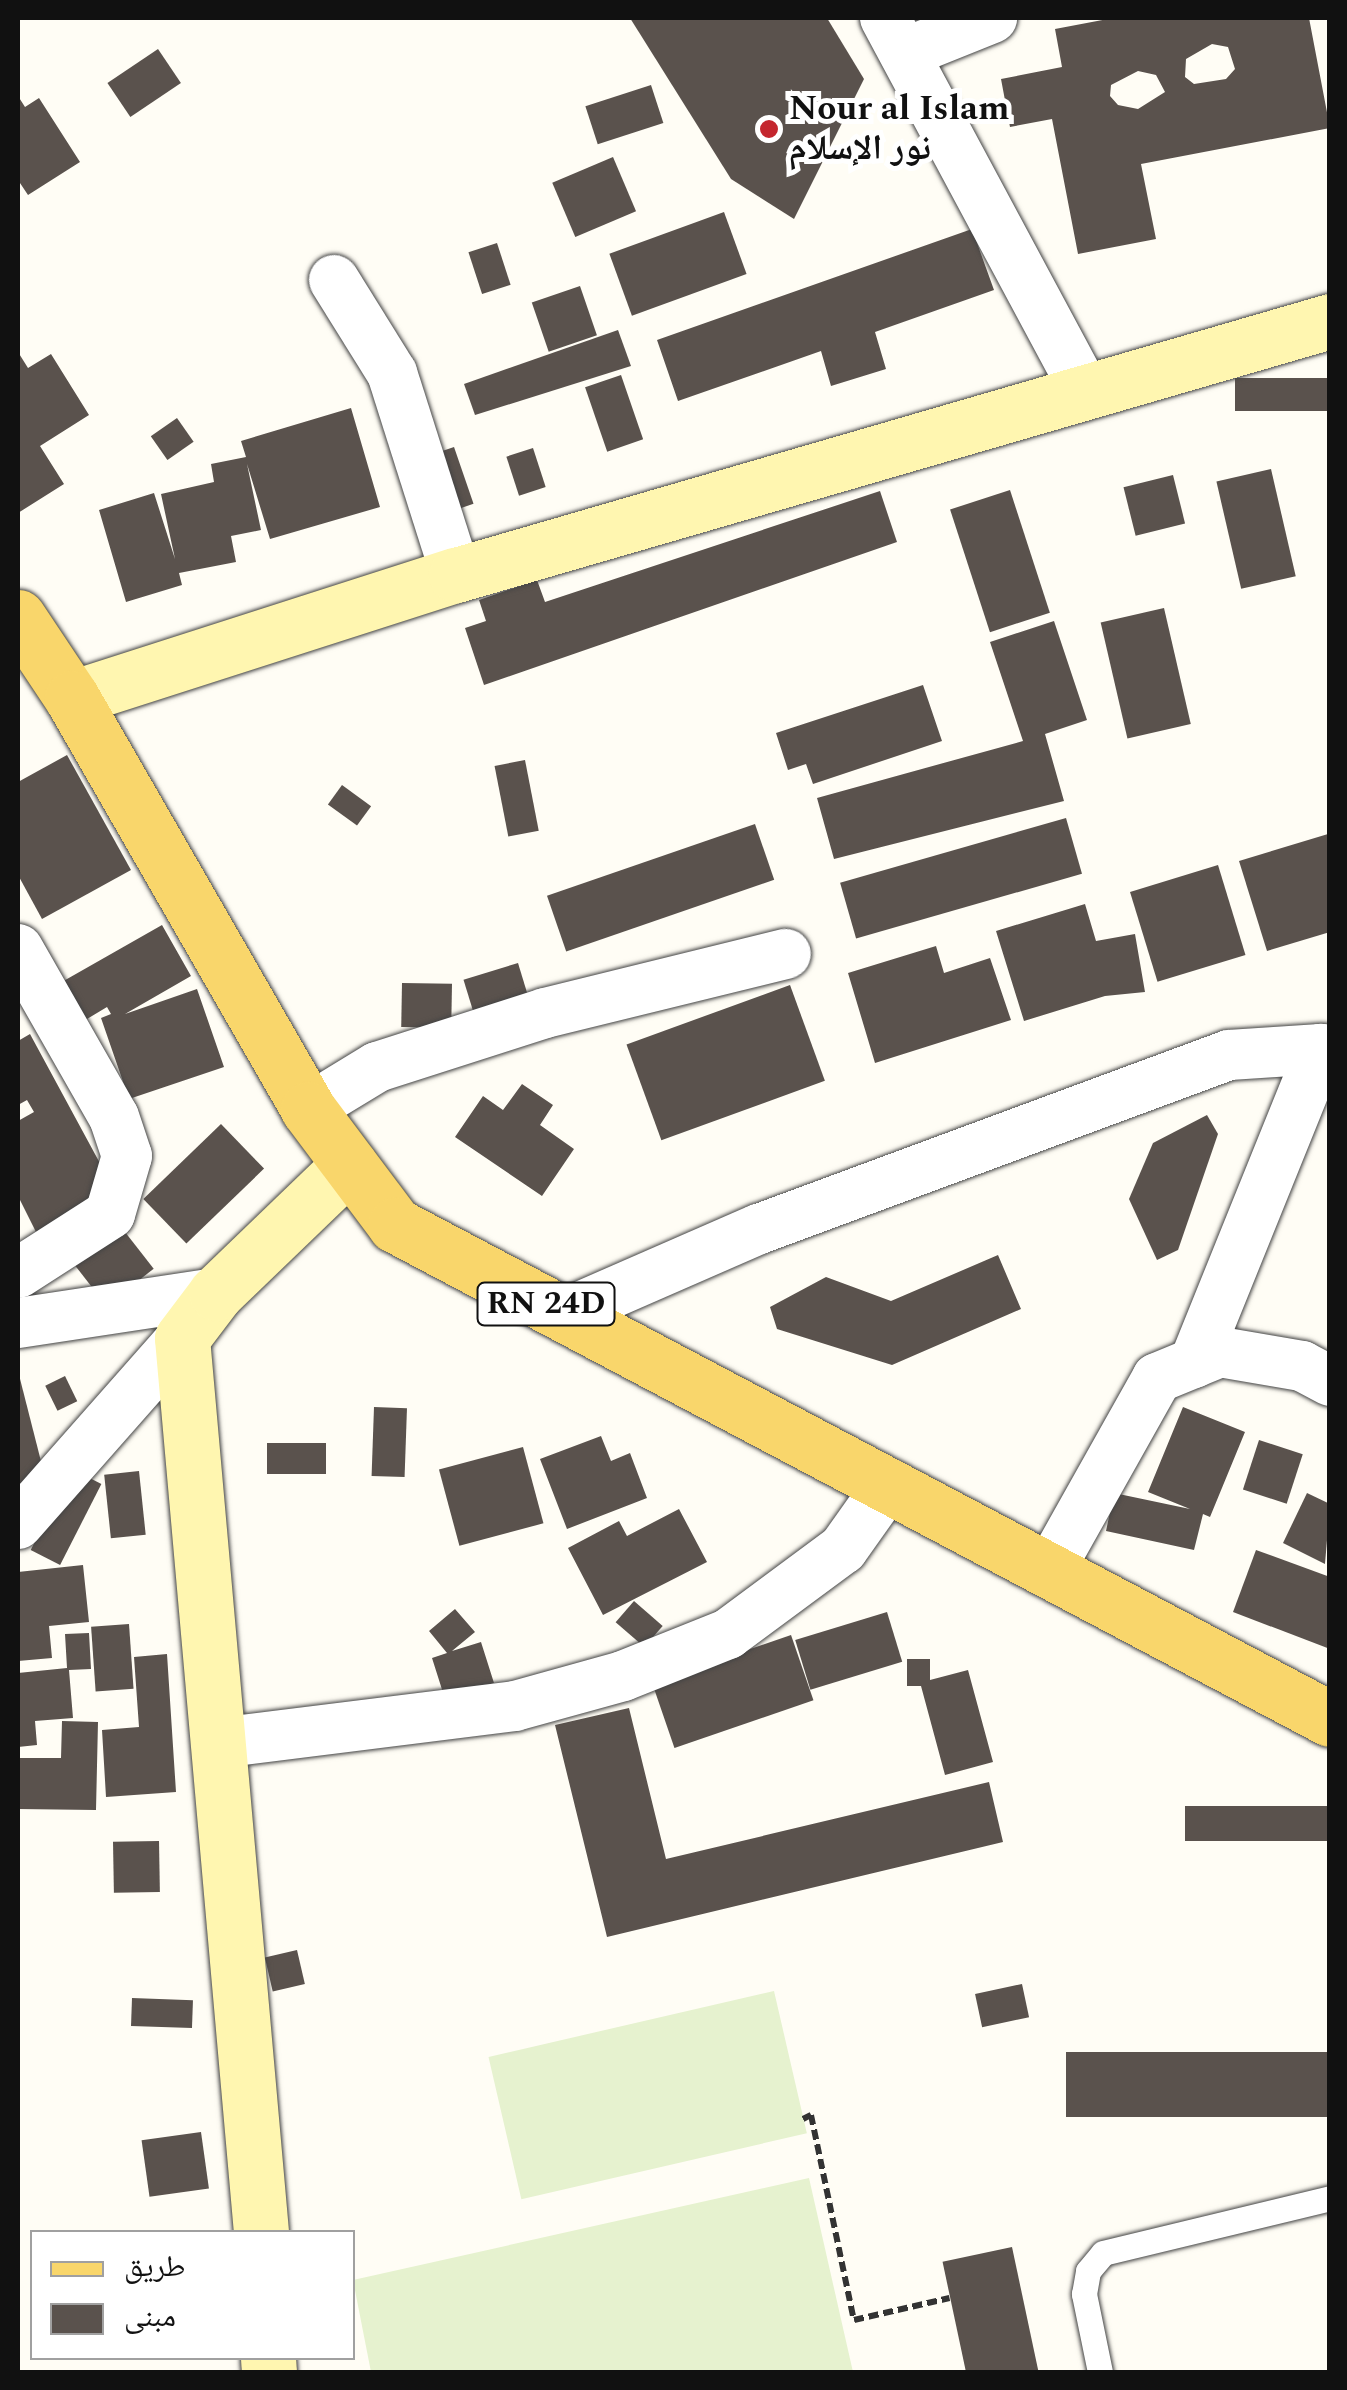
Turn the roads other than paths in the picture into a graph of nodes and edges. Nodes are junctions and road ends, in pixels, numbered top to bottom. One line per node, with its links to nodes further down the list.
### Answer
1 (992, 18): 2 (street)
2 (896, 29): 5 (street)
3 (334, 280): 6 (street)
4 (1330, 321): 5 (street)
5 (1086, 393): 6 (street)
6 (456, 575): 8 (street)
7 (18, 617): 8 (main road, RN 24D)
8 (72, 698): 12 (main road, RN 24D)
9 (18, 949): 14 (street)
10 (786, 954): 12 (street)
11 (1325, 1050): 16 (street); 19 (street)
12 (308, 1109): 13 (main road, RN 24D)
13 (348, 1165): 15 (street); 16 (main road, RN 24D)
14 (18, 1273)
15 (216, 1294): 17 (street); 18 (street)
16 (564, 1314): 21 (main road, RN 24D)
17 (18, 1323)
18 (182, 1338): 22 (street); 25 (street)
19 (1194, 1363): 20 (street); 23 (street)
20 (1330, 1381)
21 (889, 1484): 23 (main road, RN 24D); 25 (street)
22 (18, 1524)
23 (1050, 1569): 24 (main road, RN 24D)
24 (1330, 1719)
25 (218, 1743): 27 (street)
26 (1330, 2198): 28 (lane)
27 (261, 2230)
28 (1100, 2372)

